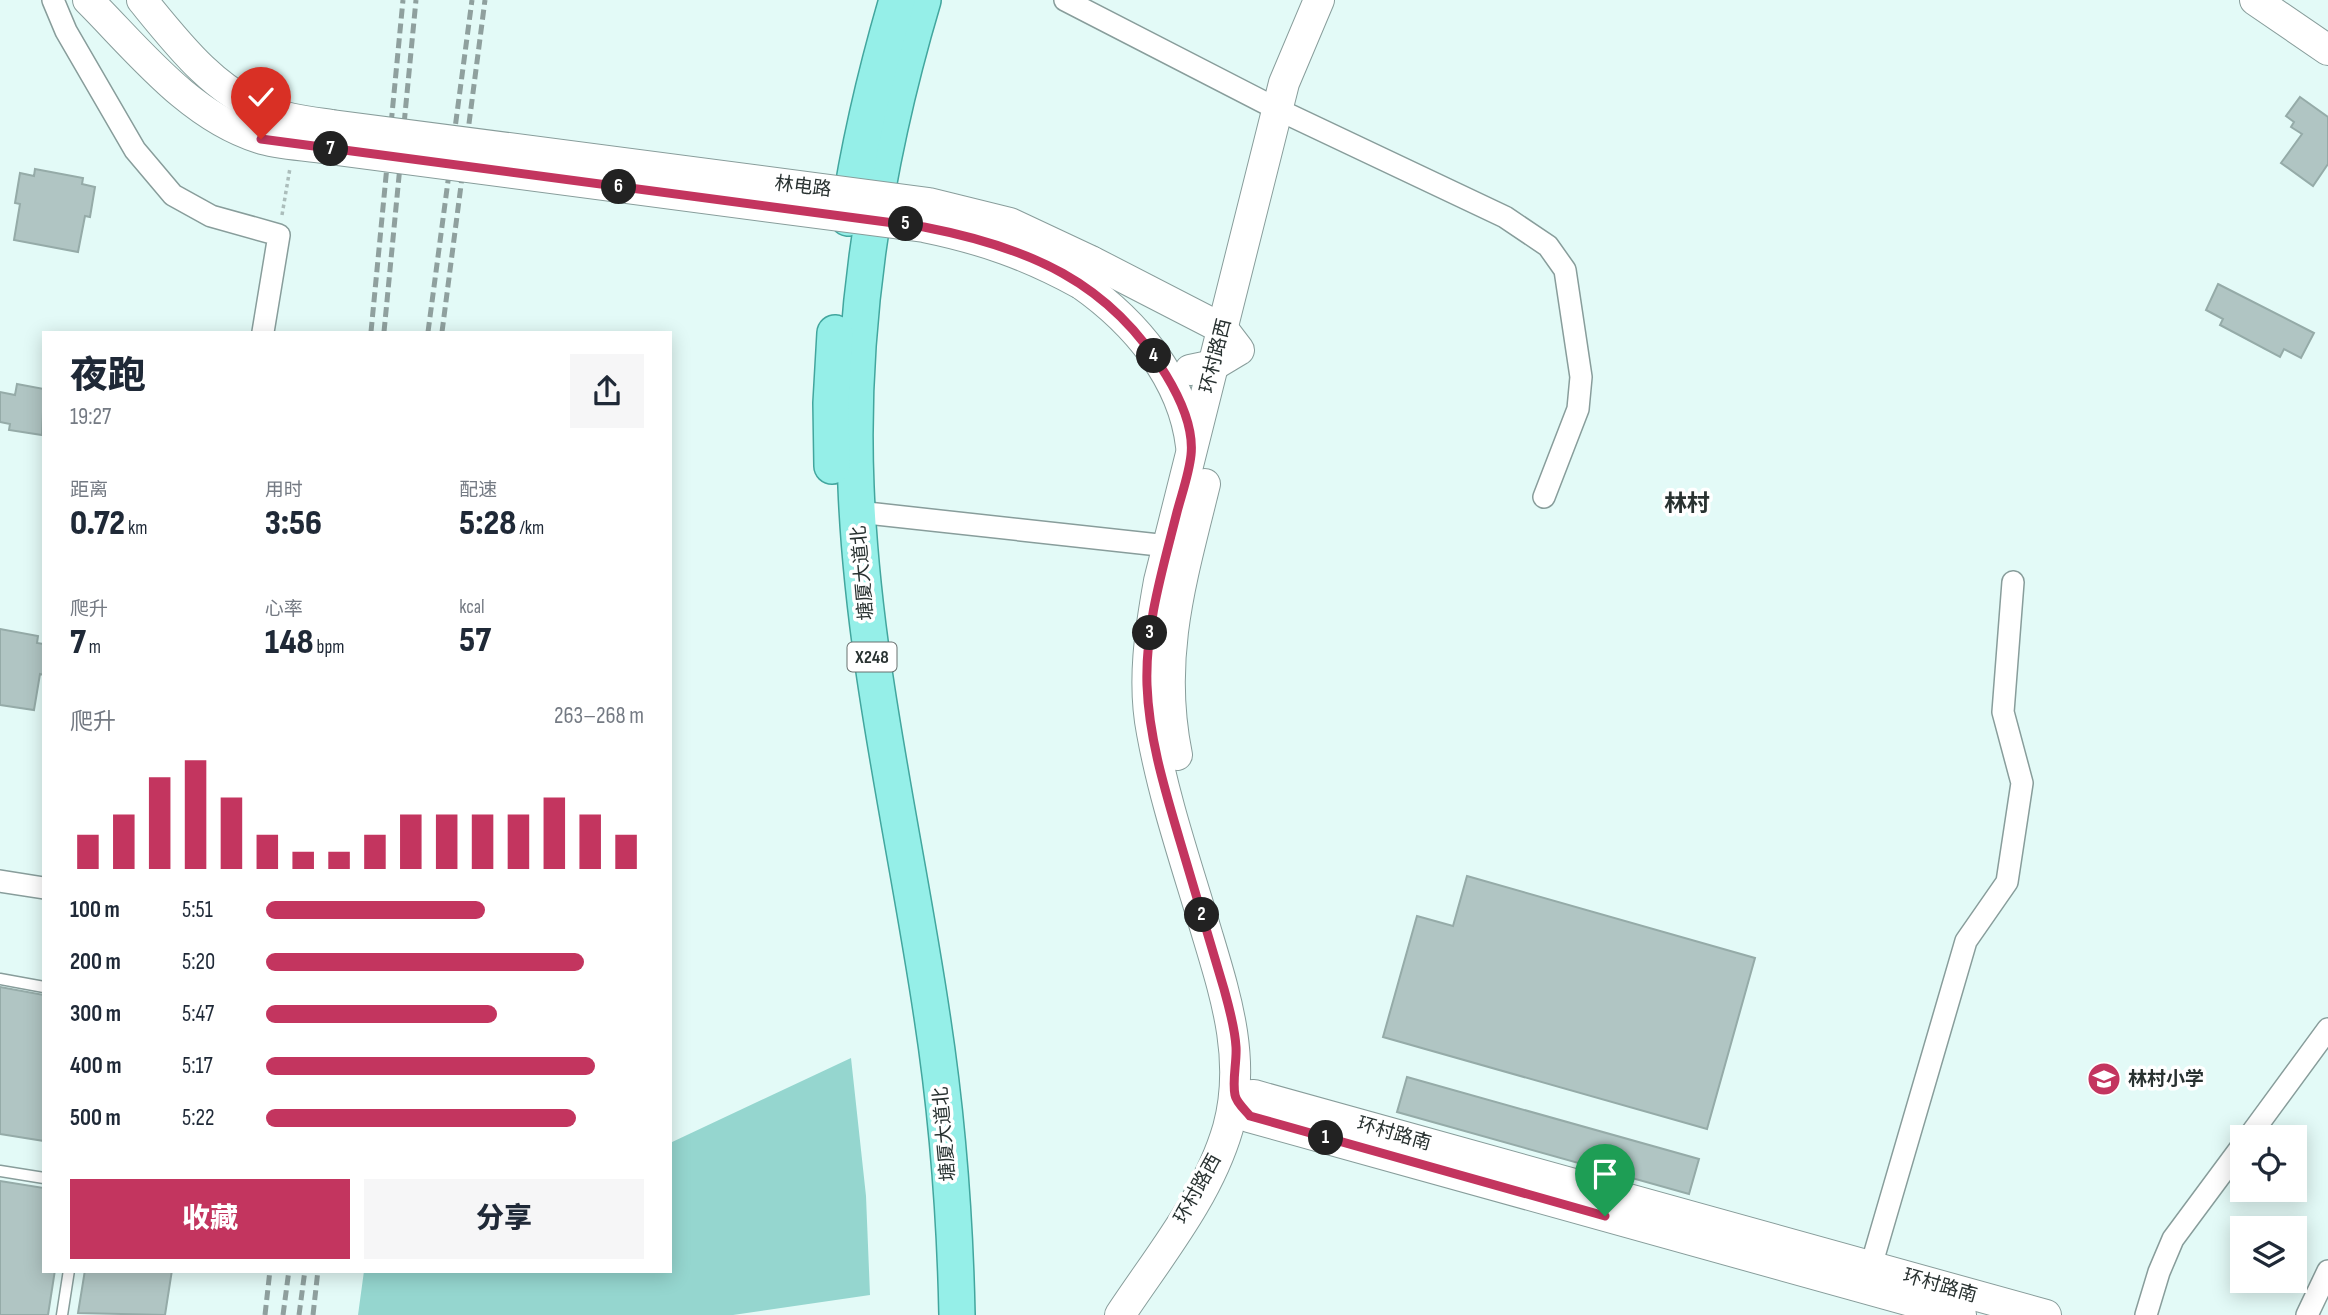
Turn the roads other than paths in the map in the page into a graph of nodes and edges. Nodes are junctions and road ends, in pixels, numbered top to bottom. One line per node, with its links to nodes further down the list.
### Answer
1 (53, 0): 13 (street)
2 (88, 0): 11 (main road)
3 (142, 0): 11 (main road)
4 (897, 0): 35 (main road, 塘厦大道北 / X248)
5 (923, 0): 18 (main road, 塘厦大道北 / X248)
6 (1065, 0): 10 (street)
7 (1319, 0): 10 (main road, 环村路西)
8 (2255, 0): 9 (main road)
9 (2328, 50)
10 (1279, 110): 14 (main road, 环村路西); 17 (street)
11 (330, 137): 12 (main road, 林电路, bridge)
12 (1086, 273): 14 (main road, 林电路); 15 (main road, 林电路)
13 (263, 331)
14 (1213, 346): 15 (main road); 16 (main road, 环村路西); 26 (main road, 环村路西)
15 (1156, 358): 16 (main road, 林电路)
16 (1192, 454): 19 (main road, 环村路西)
17 (1544, 496)
18 (858, 512): 19 (street); 36 (main road, 塘厦大道北 / X248)
19 (1168, 546): 26 (main road, 环村路西)
20 (2013, 582): 31 (street)
21 (0, 881): 22 (street)
22 (42, 888)
23 (0, 979): 24 (lane)
24 (42, 987)
25 (2328, 1029): 27 (street)
26 (1246, 1102): 31 (main road, 环村路南); 37 (main road, 环村路西); 38 (main road, 环村路西); 39 (main road, 环村路南)
27 (2258, 1125)
28 (2230, 1162): 41 (street)
29 (0, 1171): 30 (lane)
30 (42, 1178)
31 (1871, 1266): 40 (main road, 环村路南)
32 (2328, 1271): 42 (street)
33 (69, 1273): 34 (lane)
34 (62, 1315)
35 (933, 1315)
36 (957, 1315)
37 (1120, 1315)
38 (1144, 1315)
39 (1961, 1315)
40 (2046, 1315)
41 (2146, 1315)
42 (2307, 1315)

